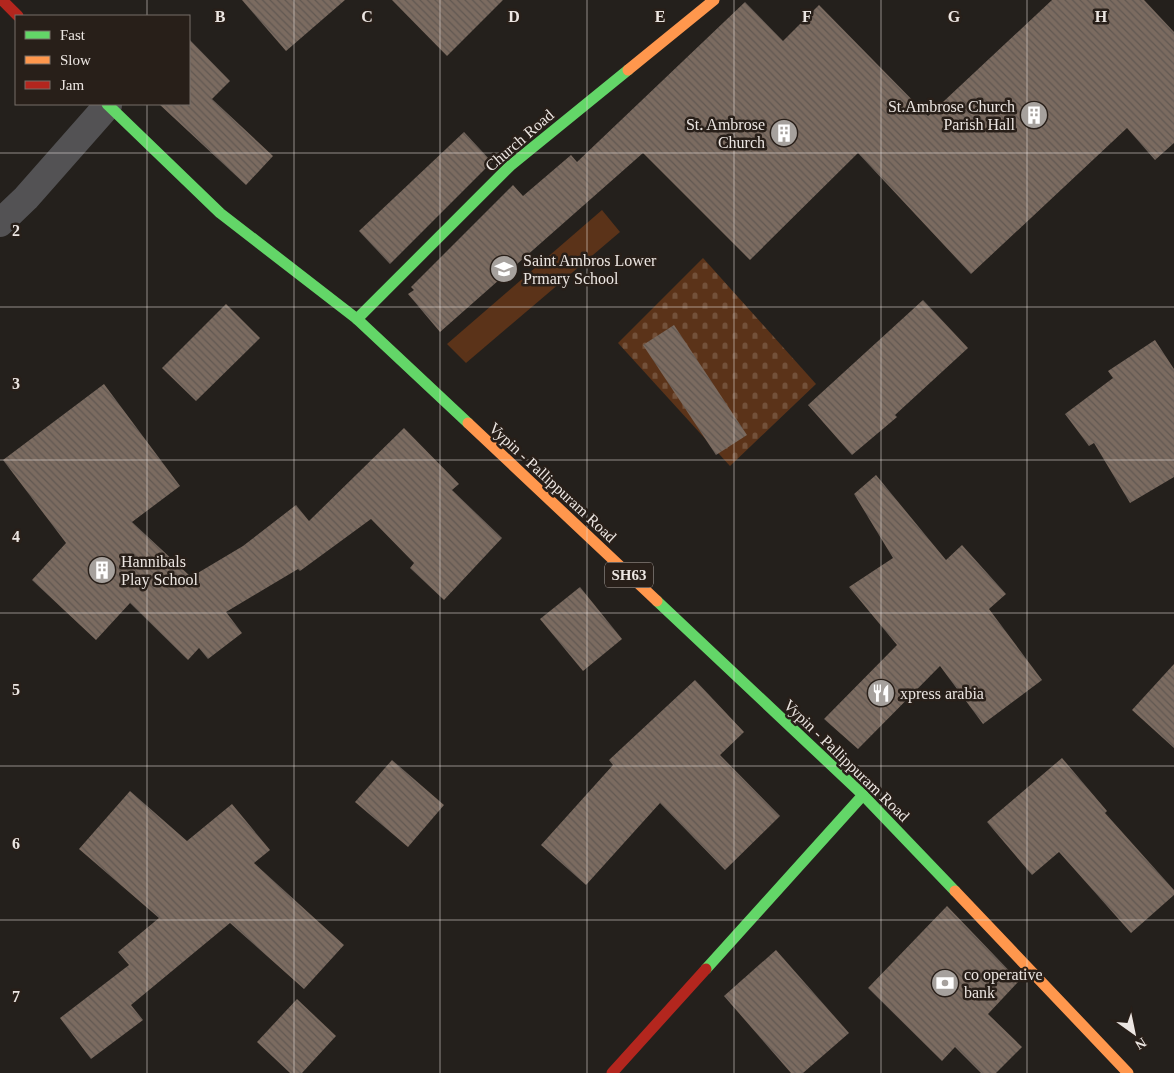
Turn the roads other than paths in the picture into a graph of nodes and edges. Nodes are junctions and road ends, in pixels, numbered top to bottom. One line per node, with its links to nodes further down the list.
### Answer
1 (2, 0): 3 (main road)
2 (714, 0): 7 (main road, Church Road)
3 (17, 15)
4 (107, 105): 6 (street)
5 (109, 105): 7 (main road, Vypin - Pallippuram Road / SH63)
6 (0, 223)
7 (357, 319): 8 (main road, Vypin - Pallippuram Road / SH63)
8 (863, 795): 9 (main road); 10 (main road, Vypin - Pallippuram Road / SH63)
9 (612, 1073)
10 (1128, 1073)

